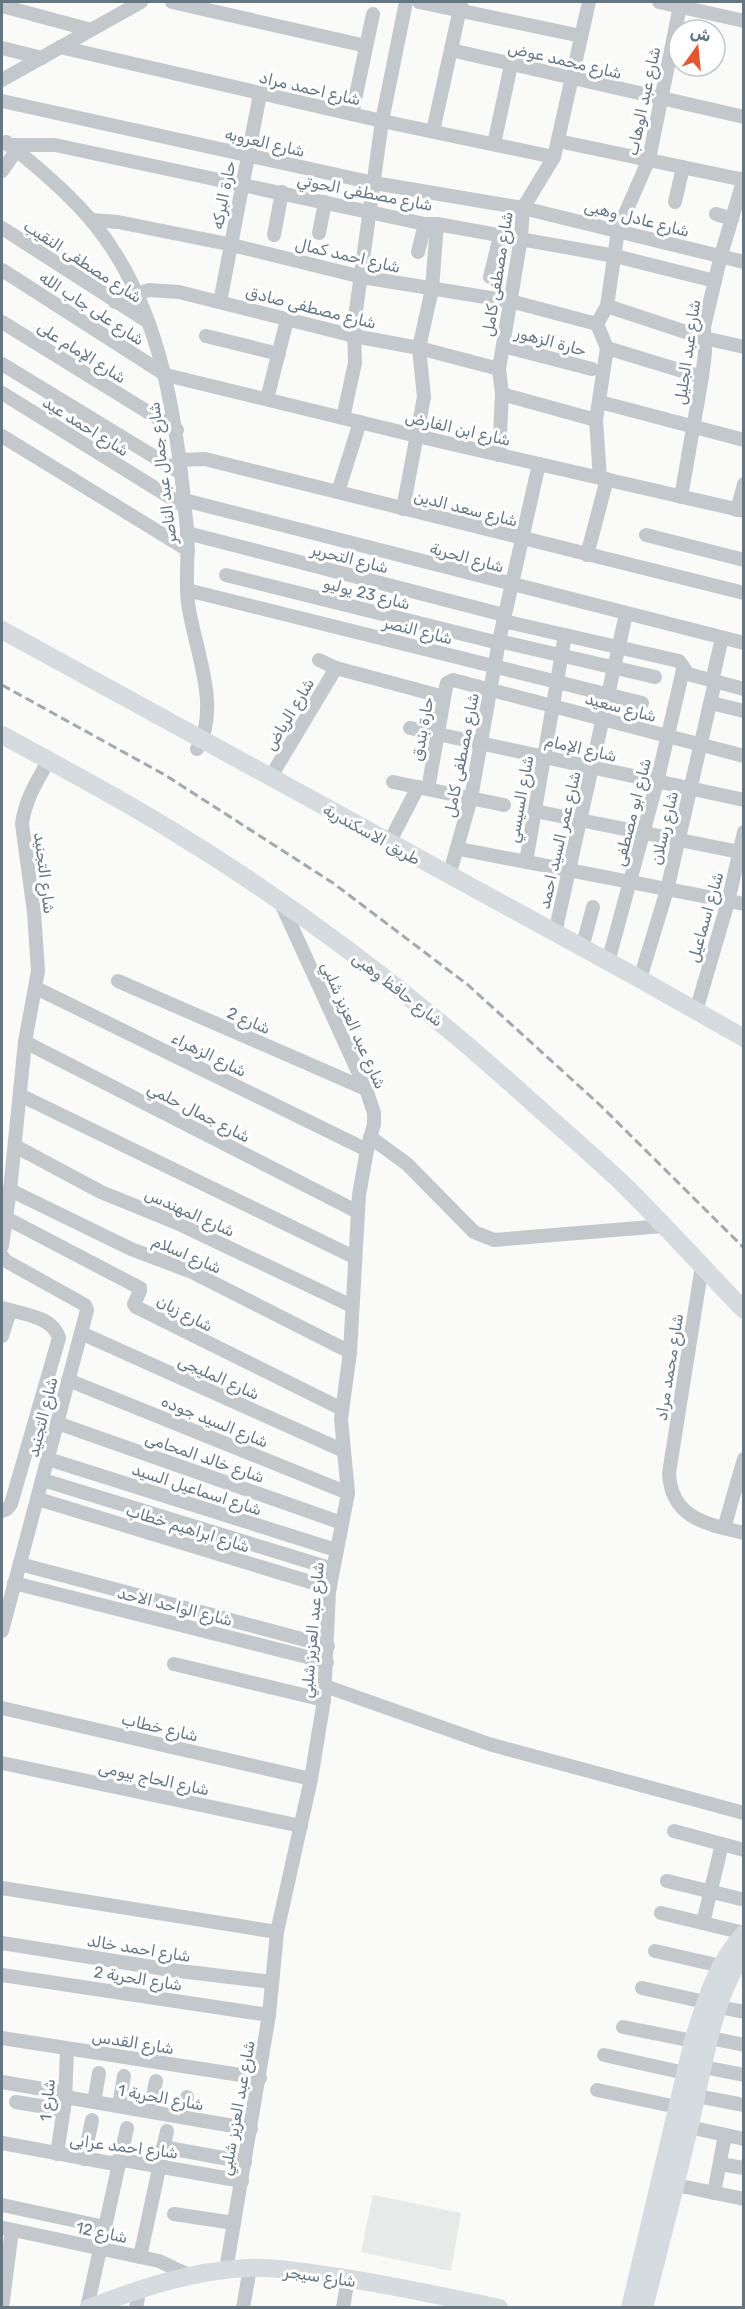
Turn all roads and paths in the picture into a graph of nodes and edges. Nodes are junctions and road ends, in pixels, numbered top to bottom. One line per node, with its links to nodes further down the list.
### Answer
1 (141, 2): 12 (street)
2 (171, 2): 14 (street)
3 (406, 2): 27 (street)
4 (419, 2): 8 (street)
5 (590, 2): 13 (street, شارع مصطفى كامل)
6 (659, 2): 9 (street)
7 (2, 6): 12 (street)
8 (460, 6): 13 (street); 17 (street)
9 (680, 6): 11 (street); 23 (street, شارع عبد الوهاب)
10 (373, 14): 14 (street)
11 (744, 21)
12 (92, 30): 15 (street)
13 (581, 36): 20 (street, شارع مصطفى كامل)
14 (366, 46): 25 (street)
15 (60, 47): 18 (street); 22 (street, شارع احمد مراد)
16 (2, 48): 18 (street)
17 (451, 50): 19 (street, شارع محمد عوض); 28 (street)
18 (42, 58): 21 (street)
19 (511, 65): 20 (street, شارع محمد عوض); 30 (street)
20 (572, 79): 23 (street, شارع محمد عوض); 29 (street, شارع مصطفى كامل)
21 (2, 80)
22 (260, 94): 25 (street, شارع احمد مراد); 32 (street, حارة البركه)
23 (661, 99): 26 (street, شارع محمد عوض); 34 (street, شارع عبد الوهاب)
24 (2, 101): 32 (street, شارع العروبه)
25 (352, 114): 27 (street, شارع احمد مراد)
26 (744, 117)
27 (382, 121): 28 (street, شارع احمد مراد); 38 (street)
28 (432, 131): 30 (street, شارع احمد مراد)
29 (558, 141): 33 (street, شارع مصطفى كامل); 34 (street)
30 (494, 144): 33 (street, شارع احمد مراد)
31 (9, 145): 36 (street); 39 (street, شارع مصطفى الحوتي); 47 (street, شارع جمال عبد الناصر)
32 (248, 155): 38 (street, شارع العروبه); 39 (street, حارة البركه)
33 (554, 157): 43 (street, شارع مصطفى كامل)
34 (649, 159): 35 (street); 50 (street, شارع عبد الوهاب)
35 (683, 167): 37 (street); 42 (street)
36 (2, 171)
37 (743, 179): 46 (street, شارع عبد الجليل)
38 (374, 183): 43 (street, شارع العروبه); 44 (street)
39 (243, 184): 40 (street, شارع مصطفى الحوتي); 55 (street, حارة البركه)
40 (282, 192): 41 (street, شارع مصطفى الحوتي); 52 (street)
41 (325, 202): 44 (street, شارع مصطفى الحوتي); 51 (street)
42 (675, 202)
43 (523, 208): 50 (street, شارع عادل وهبى); 54 (street, شارع مصطفى كامل)
44 (370, 212): 48 (street, شارع مصطفى الحوتي); 61 (street)
45 (716, 214): 46 (street)
46 (732, 219): 57 (street, شارع عبد الجليل)
47 (91, 220): 55 (street, شارع احمد كمال); 65 (street, شارع جمال عبد الناصر)
48 (431, 224): 53 (street, شارع مصطفى الحوتي); 56 (street); 64 (street)
49 (2, 228): 67 (street, شارع مصطفى النقيب)
50 (618, 230): 57 (street, شارع عادل وهبى); 58 (street, شارع عبد الوهاب)
51 (319, 233)
52 (274, 235)
53 (500, 236): 54 (street, شارع مصطفى الحوتي); 62 (street)
54 (521, 238): 58 (street, شارع مصطفى الحوتي); 66 (street, شارع مصطفى كامل)
55 (231, 244): 61 (street, شارع احمد كمال); 68 (street, حارة البركه)
56 (418, 252)
57 (721, 255): 59 (street, شارع عادل وهبى); 63 (street, شارع عبد الجليل)
58 (615, 256): 63 (street, شارع مصطفى الحوتي); 69 (street, شارع عبد الوهاب)
59 (744, 262)
60 (2, 270): 85 (street, شارع على جاب الله)
61 (362, 277): 64 (street, شارع احمد كمال); 75 (street)
62 (490, 277)
63 (715, 281): 76 (street, شارع عبد الجليل)
64 (432, 289): 66 (street, شارع احمد كمال); 79 (street)
65 (136, 294): 67 (street, شارع مصطفى صادق); 68 (street, شارع مصطفى صادق); 71 (street, شارع جمال عبد الناصر)
66 (510, 301): 73 (street, شارع احمد كمال); 77 (street, شارع مصطفى كامل)
67 (115, 302): 71 (street, شارع مصطفى النقيب)
68 (220, 302): 70 (street, شارع مصطفى صادق)
69 (607, 306): 73 (street, شارع عبد الوهاب); 76 (street)
70 (287, 320): 75 (street, شارع مصطفى صادق); 81 (street)
71 (147, 321): 85 (street, شارع جمال عبد الناصر)
72 (2, 322): 95 (street, شارع الإمام على)
73 (597, 324): 80 (street)
74 (206, 336): 81 (street)
75 (354, 336): 79 (street, شارع مصطفى صادق); 91 (street)
76 (704, 338): 78 (street); 86 (street, شارع عبد الجليل)
77 (503, 346): 83 (street, شارع مصطفى كامل); 84 (street, حارة الزهور)
78 (744, 347)
79 (419, 348): 83 (street, شارع مصطفى صادق); 97 (street)
80 (607, 348): 86 (street); 90 (street)
81 (279, 354): 89 (street)
82 (2, 364): 101 (street)
83 (499, 369): 88 (street, شارع مصطفى كامل)
84 (592, 369)
85 (166, 375): 89 (street, شارع ابن الفارض); 95 (street, شارع جمال عبد الناصر)
86 (702, 377): 94 (street, شارع عبد الجليل)
87 (2, 393): 106 (street, شارع احمد عيد)
88 (502, 394): 92 (street); 99 (street, شارع مصطفى كامل)
89 (267, 399): 91 (street, شارع ابن الفارض)
90 (600, 402): 92 (street); 94 (street)
91 (343, 418): 93 (street, شارع ابن الفارض)
92 (596, 420): 102 (street)
93 (360, 422): 97 (street, شارع ابن الفارض); 104 (street)
94 (693, 428): 98 (street); 105 (street, شارع عبد الجليل)
95 (177, 430): 101 (street, شارع جمال عبد الناصر)
96 (2, 436): 112 (street)
97 (417, 436): 99 (street, شارع ابن الفارض); 107 (street)
98 (744, 441)
99 (499, 454): 100 (street, شارع ابن الفارض)
100 (539, 464): 102 (street, شارع ابن الفارض); 111 (street, شارع مصطفى كامل)
101 (180, 466): 104 (street, شارع سعد الدين); 106 (street, شارع جمال عبد الناصر)
102 (603, 479): 105 (street, شارع ابن الفارض); 113 (street)
103 (744, 484): 108 (street)
104 (338, 492): 107 (street, شارع سعد الدين)
105 (681, 497): 108 (street, شارع ابن الفارض)
106 (184, 503): 109 (street, شارع جمال عبد الناصر); 116 (street, شارع الحرية)
107 (403, 509): 111 (street, شارع سعد الدين)
108 (740, 510)
109 (187, 533): 112 (street, شارع جمال عبد الناصر); 120 (street, شارع التحرير)
110 (646, 535): 114 (street)
111 (521, 539): 113 (street, شارع سعد الدين); 116 (street, شارع مصطفى كامل)
112 (188, 550): 117 (street, شارع جمال عبد الناصر)
113 (586, 555): 118 (street, شارع سعد الدين)
114 (744, 561)
115 (226, 575): 124 (street, شارع 23 يوليو)
116 (511, 585): 119 (street, شارع الحرية); 120 (street, شارع مصطفى كامل)
117 (187, 590): 130 (street, شارع النصر); 151 (street, شارع جمال عبد الناصر)
118 (744, 593)
119 (626, 614): 123 (street, شارع الحرية); 127 (street, شارع عمر السيد احمد)
120 (504, 618): 122 (street, شارع التحرير); 124 (street, شارع مصطفى كامل)
121 (2, 630): 151 (main road, طريق الاسكندرية)
122 (565, 635): 127 (street, شارع التحرير); 128 (street, شارع السيسي)
123 (722, 638): 125 (street, شارع الحرية); 136 (street, شارع رسلان)
124 (499, 642): 128 (street, شارع 23 يوليو); 130 (street, شارع مصطفى كامل)
125 (744, 643)
126 (2, 644): 151 (main road, طريق الاسكندرية)
127 (619, 647): 132 (street, شارع عمر السيد احمد); 133 (street, شارع التحرير)
128 (561, 656): 132 (street, شارع 23 يوليو); 135 (street, شارع السيسي)
129 (319, 660): 131 (street)
130 (495, 666): 135 (street, شارع النصر); 138 (street, شارع مصطفى كامل)
131 (336, 668): 140 (street); 157 (street, شارع الرياض)
132 (614, 668): 134 (street, شارع 23 يوليو); 139 (street, شارع عمر السيد احمد)
133 (683, 670): 136 (street, شارع التحرير); 149 (street, شارع ابو مصطفى)
134 (655, 678)
135 (557, 682): 139 (street, شارع النصر); 143 (street, شارع السيسي)
136 (714, 682): 137 (street, شارع التحرير); 141 (street, شارع رسلان)
137 (744, 689)
138 (490, 690): 140 (street, حارة بندق); 143 (street, شارع سعيد); 150 (street, شارع مصطفى كامل)
139 (608, 695): 142 (street, شارع النصر); 145 (street, شارع عمر السيد احمد)
140 (444, 697): 147 (street, حارة بندق)
141 (711, 703): 144 (street); 152 (street, شارع رسلان)
142 (642, 704)
143 (553, 706): 145 (street, شارع سعيد); 154 (street, شارع السيسي)
144 (744, 711)
145 (603, 719): 149 (street, شارع سعيد); 156 (street, شارع عمر السيد احمد)
146 (410, 728): 147 (street, شارع الإمام)
147 (438, 734): 150 (street, شارع الإمام); 160 (street, حارة بندق)
148 (2, 735): 155 (main road, شارع حافظ وهبى)
149 (667, 736): 152 (street, شارع سعيد); 159 (street, شارع ابو مصطفى)
150 (481, 743): 154 (street, شارع الإمام); 162 (street, شارع مصطفى كامل)
151 (200, 744): 157 (main road, طريق الاسكندرية); 191 (main road, طريق الاسكندرية)
152 (700, 745): 153 (street, شارع سعيد); 161 (street, شارع رسلان)
153 (743, 753)
154 (544, 756): 156 (street, شارع الإمام); 165 (street, شارع السيسي)
155 (49, 760): 178 (main road, شارع حافظ وهبى); 187 (street, شارع التجنيد)
156 (592, 767): 159 (street, شارع الإمام); 166 (street, شارع عمر السيد احمد)
157 (270, 778): 170 (main road, طريق الاسكندرية)
158 (393, 782): 160 (street)
159 (657, 782): 161 (street, شارع الإمام); 167 (street, شارع ابو مصطفى)
160 (423, 788): 162 (street); 170 (street)
161 (690, 789): 163 (street, شارع الإمام); 169 (street, شارع رسلان)
162 (471, 798): 164 (street); 171 (street, شارع مصطفى كامل)
163 (744, 800)
164 (504, 805)
165 (535, 811): 166 (street); 173 (street, شارع السيسي)
166 (581, 820): 167 (street); 174 (street, شارع عمر السيد احمد)
167 (644, 832): 169 (street); 176 (street, شارع ابو مصطفى)
168 (744, 832): 172 (street, شارع اسماعيل)
169 (679, 839): 172 (street); 177 (street, شارع رسلان)
170 (389, 843): 175 (main road, طريق الاسكندرية)
171 (459, 849): 173 (street); 175 (street, شارع مصطفى كامل)
172 (742, 853): 179 (street, شارع اسماعيل)
173 (526, 862): 174 (street)
174 (570, 870): 176 (street); 182 (street, شارع عمر السيد احمد)
175 (449, 876): 182 (main road, طريق الاسكندرية)
176 (631, 882): 177 (street); 184 (street, شارع ابو مصطفى)
177 (667, 890): 179 (street); 185 (street, شارع رسلان)
178 (280, 901): 192 (street, شارع عبد العزيز شلبي); 199 (main road, شارع حافظ وهبى)
179 (728, 902): 180 (street); 188 (street, شارع اسماعيل)
180 (744, 904)
181 (592, 907): 183 (street)
182 (555, 933): 183 (main road, طريق الاسكندرية)
183 (582, 948): 184 (main road, طريق الاسكندرية)
184 (608, 962): 185 (main road, طريق الاسكندرية)
185 (640, 979): 188 (main road, طريق الاسكندرية)
186 (118, 981): 192 (street, شارع 2)
187 (36, 988): 190 (street, شارع التجنيد); 194 (street, شارع الزهراء)
188 (696, 1011): 189 (main road, طريق الاسكندرية)
189 (744, 1038)
190 (25, 1042): 193 (street, شارع التجنيد); 197 (street, شارع جمال حلمي)
191 (744, 1048)
192 (366, 1089): 194 (street, شارع عبد العزيز شلبي)
193 (20, 1095): 195 (street, شارع التجنيد); 202 (street)
194 (368, 1144): 197 (street, شارع عبد العزيز شلبي); 199 (street, شارع الزهراء)
195 (15, 1146): 196 (street, شارع التجنيد); 204 (street, شارع المهندس)
196 (10, 1190): 198 (street, شارع التجنيد); 209 (street, شارع اسلام)
197 (358, 1212): 202 (street, شارع عبد العزيز شلبي)
198 (6, 1218): 200 (street, شارع التجنيد); 211 (street, شارع زيان)
199 (663, 1226): 203 (main road, شارع حافظ وهبى)
200 (2, 1246)
201 (2, 1256): 207 (street, شارع التجنيد)
202 (354, 1257): 204 (street, شارع عبد العزيز شلبي)
203 (702, 1266): 206 (main road, شارع حافظ وهبى); 221 (street, شارع محمد مراد)
204 (352, 1306): 209 (street, شارع عبد العزيز شلبي)
205 (6, 1309): 208 (street); 219 (street)
206 (744, 1310)
207 (81, 1334): 210 (street, شارع التجنيد); 213 (street, شارع المليجى)
208 (2, 1336)
209 (350, 1352): 211 (street, شارع عبد العزيز شلبي)
210 (68, 1380): 212 (street, شارع التجنيد); 217 (street, شارع السيد جوده)
211 (342, 1409): 213 (street, شارع عبد العزيز شلبي)
212 (57, 1423): 214 (street, شارع التجنيد); 220 (street, شارع خالد المحامى)
213 (344, 1451): 217 (street, شارع عبد العزيز شلبي)
214 (48, 1459): 216 (street, شارع التجنيد); 223 (street, شارع اسماعيل السيد)
215 (744, 1459): 221 (street)
216 (43, 1480): 218 (street, شارع التجنيد); 225 (street)
217 (348, 1492): 220 (street, شارع عبد العزيز شلبي)
218 (38, 1500): 224 (street, شارع التجنيد); 227 (street, شارع ابراهيم خطاب)
219 (2, 1511)
220 (342, 1523): 223 (street, شارع عبد العزيز شلبي)
221 (724, 1528): 222 (street)
222 (744, 1533)
223 (336, 1551): 225 (street, شارع عبد العزيز شلبي)
224 (20, 1564): 226 (street, شارع التجنيد); 230 (street)
225 (333, 1569): 227 (street, شارع عبد العزيز شلبي)
226 (14, 1583): 228 (street, شارع التجنيد); 231 (street, شارع الواحد الاحد)
227 (330, 1588): 230 (street, شارع عبد العزيز شلبي)
228 (5, 1603): 229 (street, شارع التجنيد)
229 (2, 1631)
230 (328, 1646): 231 (street, شارع عبد العزيز شلبي)
231 (327, 1662): 233 (street, شارع عبد العزيز شلبي)
232 (174, 1664): 233 (street)
233 (324, 1693): 236 (street, شارع عبد العزيز شلبي); 237 (street)
234 (2, 1708): 236 (street, شارع خطاب)
235 (2, 1763): 238 (street, شارع الحاج بيومى)
236 (311, 1779): 238 (street, شارع عبد العزيز شلبي)
237 (744, 1814)
238 (301, 1826): 248 (street, شارع عبد العزيز شلبي)
239 (674, 1831): 240 (street)
240 (722, 1844): 241 (street); 244 (street)
241 (744, 1850)
242 (666, 1881): 244 (street)
243 (2, 1888): 248 (street)
244 (711, 1892): 245 (street); 247 (street)
245 (741, 1899)
246 (661, 1913): 247 (street)
247 (703, 1923): 249 (street)
248 (277, 1932): 254 (street, شارع عبد العزيز شلبي)
249 (744, 1933): 252 (main road)
250 (2, 1943): 254 (street, شارع احمد خالد)
251 (654, 1951): 252 (street)
252 (736, 1963): 256 (main road)
253 (2, 1975): 258 (street, شارع الحرية 2)
254 (272, 1982): 258 (street, شارع عبد العزيز شلبي)
255 (642, 1988): 256 (street)
256 (712, 2005): 257 (street); 261 (main road)
257 (744, 2012)
258 (269, 2015): 270 (street, شارع عبد العزيز شلبي)
259 (623, 2026): 261 (street)
260 (2, 2038): 263 (street, شارع القدس)
261 (701, 2040): 262 (street); 265 (main road); 267 (main road)
262 (744, 2045)
263 (67, 2049): 270 (street, شارع القدس); 276 (street, شارع 1)
264 (604, 2055): 267 (street)
265 (703, 2067): 268 (street); 274 (main road)
266 (99, 2073): 278 (street)
267 (685, 2073): 281 (main road)
268 (744, 2075)
269 (124, 2076): 279 (street)
270 (260, 2078): 287 (street, شارع عبد العزيز شلبي)
271 (156, 2081): 282 (street)
272 (2, 2082): 276 (street)
273 (597, 2090): 281 (street)
274 (697, 2096): 280 (street); 285 (main road)
275 (187, 2097): 283 (street)
276 (65, 2100): 277 (street); 278 (street, شارع الحرية 1); 294 (street, شارع 1)
277 (16, 2102)
278 (94, 2102): 279 (street, شارع الحرية 1)
279 (119, 2106): 282 (street, شارع الحرية 1)
280 (744, 2106)
281 (677, 2107): 293 (main road)
282 (150, 2111): 283 (street, شارع الحرية 1)
283 (183, 2117): 287 (street, شارع الحرية 1)
284 (92, 2120): 295 (street)
285 (689, 2127): 289 (street); 293 (main road)
286 (127, 2128): 296 (street)
287 (251, 2129): 297 (street, شارع عبد العزيز شلبي)
288 (167, 2131): 292 (street)
289 (725, 2135): 290 (street); 298 (street)
290 (744, 2139)
291 (2, 2143): 294 (street, شارع احمد عرابى)
292 (163, 2147): 297 (street); 299 (street)
293 (676, 2148): 302 (main road); 327 (main road)
294 (57, 2154): 295 (street, شارع احمد عرابى)
295 (84, 2159): 296 (street, شارع احمد عرابى)
296 (120, 2160): 299 (street, شارع احمد عرابى); 309 (street)
297 (245, 2162): 301 (street, شارع عبد العزيز شلبي)
298 (720, 2164): 300 (street); 303 (street)
299 (159, 2166): 301 (street, شارع احمد عرابى); 313 (street)
300 (744, 2168)
301 (242, 2181): 308 (street, شارع عبد العزيز شلبي)
302 (676, 2185): 303 (street); 328 (main road)
303 (714, 2193): 304 (street)
304 (744, 2199)
305 (6, 2205): 307 (street); 310 (street)
306 (174, 2214): 308 (street)
307 (51, 2215): 309 (street); 311 (street)
308 (234, 2223): 316 (street, شارع عبد العزيز شلبي)
309 (105, 2227): 312 (street)
310 (6, 2231): 311 (street, شارع 12); 314 (street)
311 (47, 2236): 312 (street, شارع 12)
312 (100, 2248): 313 (street, شارع 12); 322 (street)
313 (140, 2257): 317 (street, شارع 12)
314 (5, 2260): 319 (street)
315 (250, 2268): 316 (main road, شارع سيجر); 318 (main road, شارع سيجر); 324 (street)
316 (226, 2270): 317 (main road, شارع سيجر)
317 (189, 2275): 320 (main road, شارع سيجر)
318 (348, 2278): 325 (street); 326 (main road, شارع سيجر)
319 (3, 2288): 321 (street)
320 (140, 2288): 322 (main road, شارع سيجر); 323 (street)
321 (2, 2307)
322 (88, 2307)
323 (136, 2307)
324 (243, 2307)
325 (343, 2307)
326 (499, 2307)
327 (630, 2307)
328 (644, 2307)

